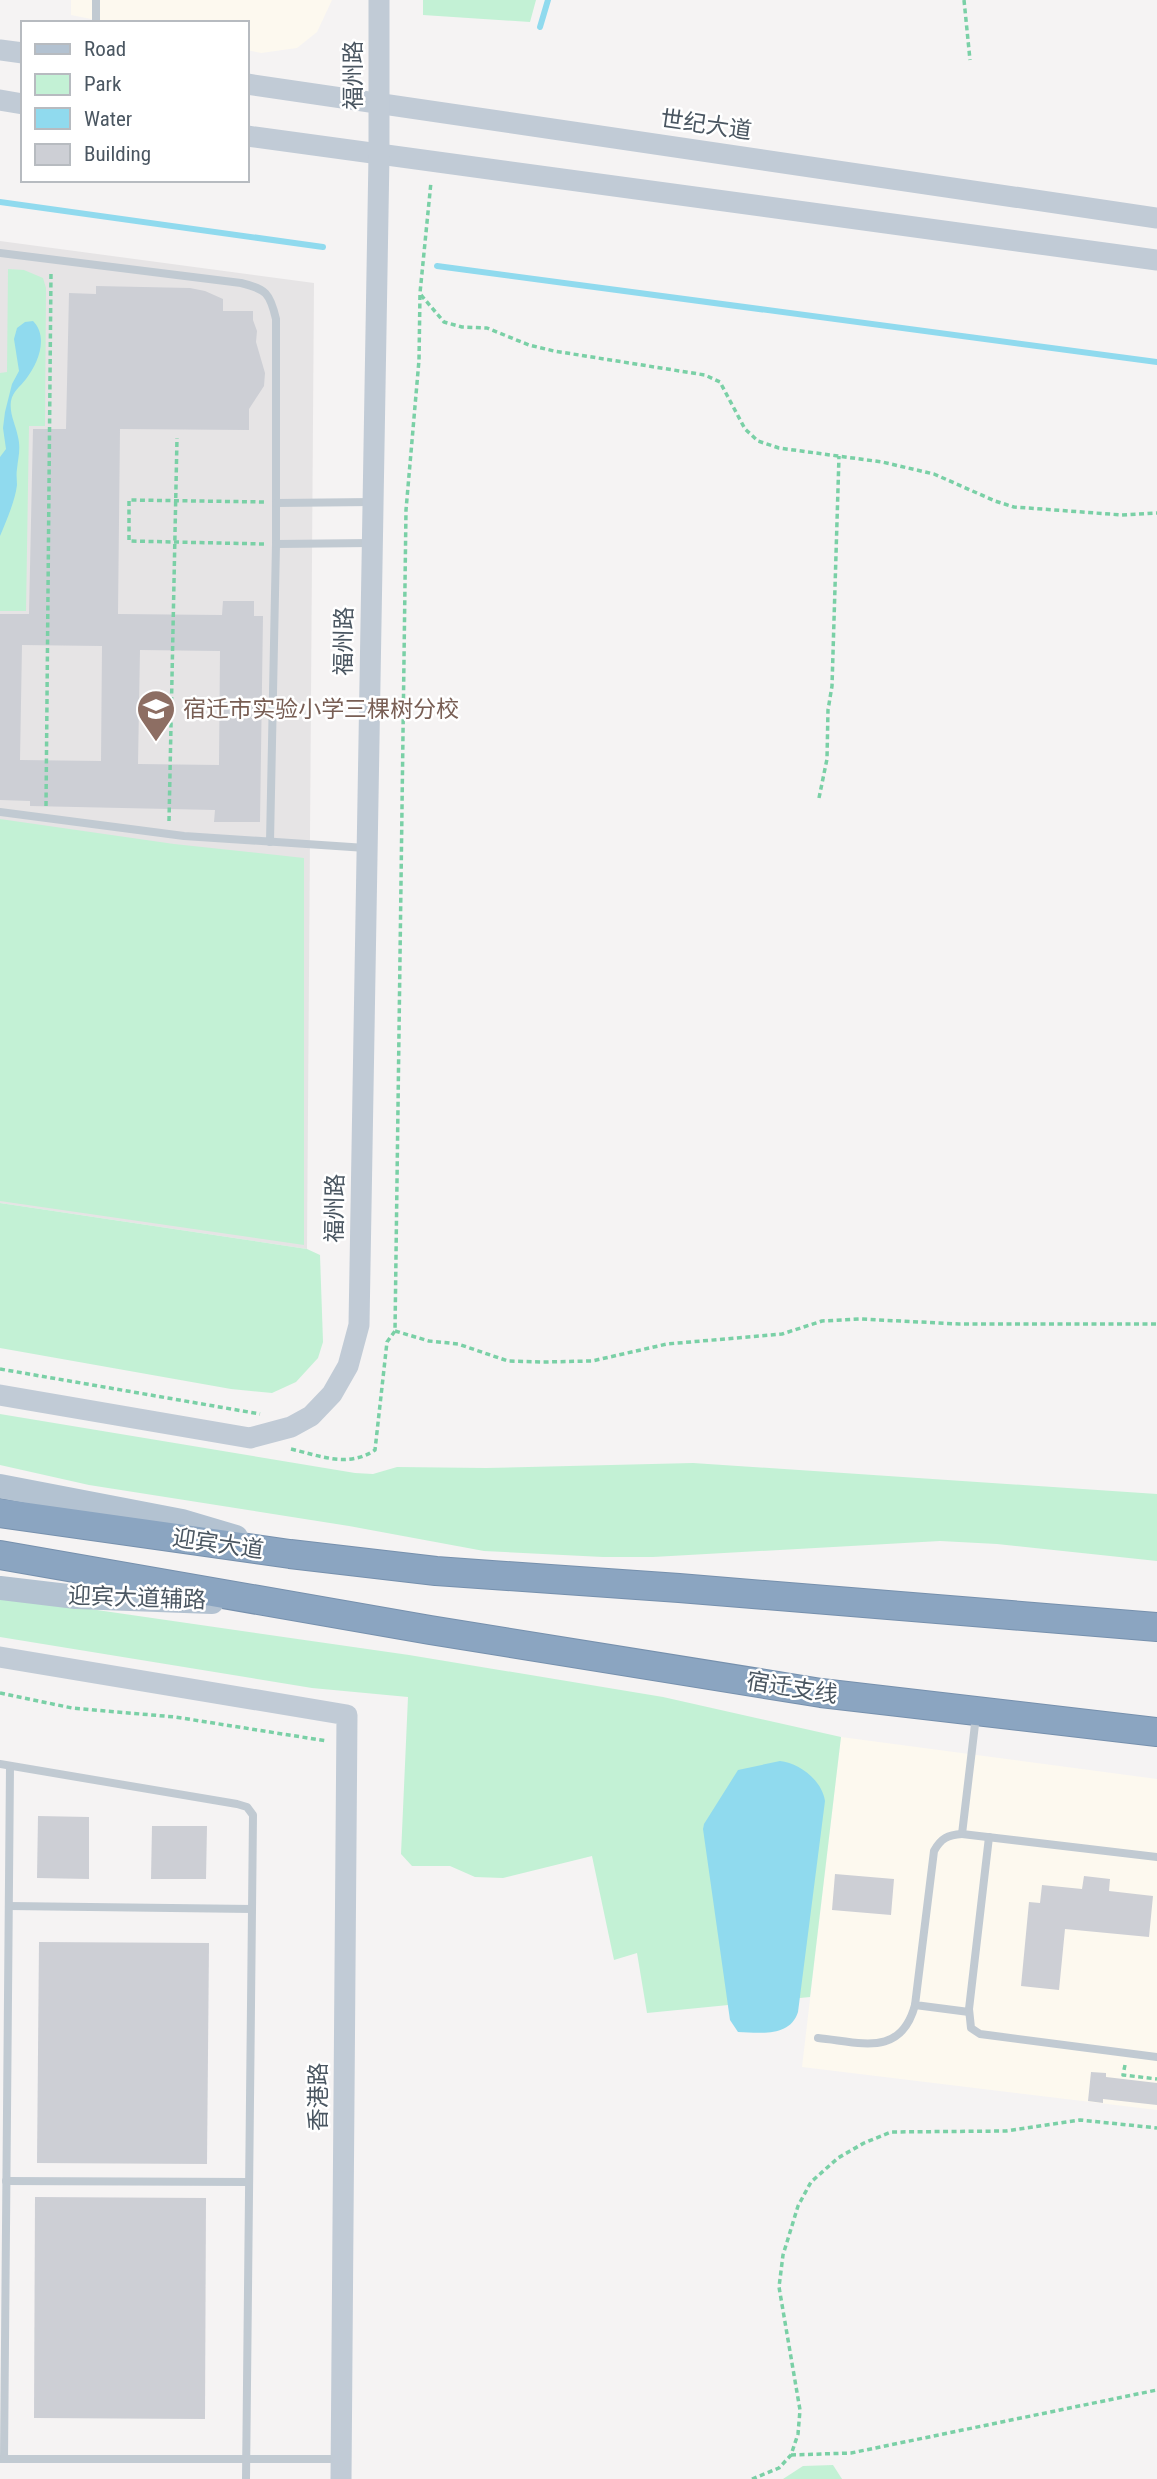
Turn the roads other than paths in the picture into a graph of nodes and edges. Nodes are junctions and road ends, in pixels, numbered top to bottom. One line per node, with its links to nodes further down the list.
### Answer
1 (96, 0): 3 (lane)
2 (379, 0): 8 (street, 福州路)
3 (96, 21)
4 (0, 50): 5 (street)
5 (21, 53)
6 (248, 85): 8 (street, 世纪大道)
7 (0, 100): 9 (street)
8 (379, 103): 11 (street, 福州路); 12 (street, 世纪大道)
9 (21, 104)
10 (248, 136): 11 (street)
11 (379, 155): 14 (street); 15 (street, 福州路)
12 (1157, 218)
13 (0, 253): 16 (lane)
14 (1157, 260)
15 (373, 502): 16 (lane); 17 (street, 福州路)
16 (276, 503): 18 (lane)
17 (372, 543): 18 (lane); 21 (street, 福州路)
18 (276, 544): 20 (lane)
19 (0, 812): 20 (lane)
20 (270, 842): 21 (lane)
21 (367, 848): 22 (street, 福州路)
22 (0, 1395)
23 (0, 1486): 27 (main road)
24 (0, 1507): 26 (highway)
25 (0, 1513): 26 (highway, 迎宾大道)
26 (57, 1522): 27 (highway, 迎宾大道)
27 (290, 1554): 32 (highway, 迎宾大道)
28 (0, 1555): 31 (highway, 迎宾大道)
29 (0, 1573): 31 (highway)
30 (0, 1588): 31 (main road, 迎宾大道辅路)
31 (275, 1604): 33 (highway, 迎宾大道)
32 (1157, 1628)
33 (430, 1630): 35 (highway, 宿迁支线)
34 (0, 1657): 55 (street, 香港路)
35 (976, 1712): 36 (highway, 宿迁支线); 39 (lane)
36 (1157, 1732)
37 (0, 1764): 38 (lane)
38 (10, 1766): 42 (lane); 43 (lane)
39 (962, 1834): 40 (lane); 45 (lane)
40 (989, 1837): 41 (lane); 46 (lane)
41 (1157, 1857)
42 (9, 1906): 43 (lane); 44 (lane)
43 (252, 1909): 51 (lane)
44 (4, 1972): 49 (lane)
45 (915, 2005): 46 (lane); 47 (lane)
46 (968, 2012): 48 (lane)
47 (818, 2038)
48 (1157, 2057)
49 (3, 2165): 50 (lane)
50 (6, 2180): 51 (lane); 52 (lane)
51 (250, 2182): 54 (lane)
52 (3, 2300): 53 (lane)
53 (2, 2459): 54 (lane)
54 (246, 2459): 55 (lane); 56 (lane)
55 (341, 2469)
56 (246, 2479)

